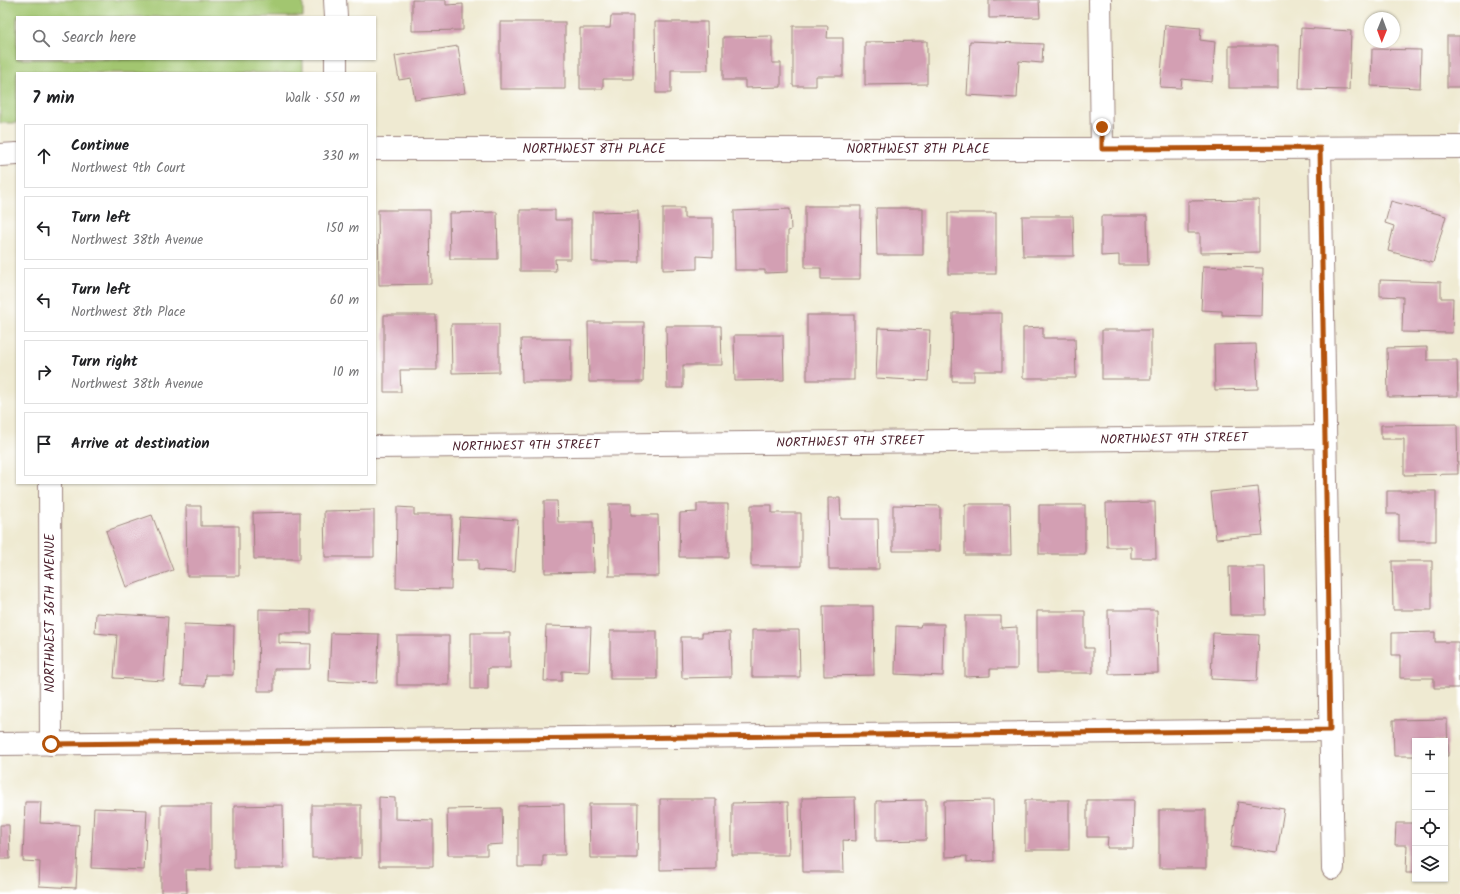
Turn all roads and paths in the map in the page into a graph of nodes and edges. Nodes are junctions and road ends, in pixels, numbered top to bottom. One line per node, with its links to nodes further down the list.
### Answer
1 (335, 0): 3 (street)
2 (1100, 0): 9 (street)
3 (336, 16)
4 (336, 60): 5 (street)
5 (336, 72)
6 (1460, 147): 7 (street, NORTHWEST 8TH PLACE)
7 (1320, 148): 9 (street, NORTHWEST 8TH PLACE); 12 (street)
8 (376, 149): 9 (street, NORTHWEST 8TH PLACE)
9 (1102, 149)
10 (16, 154): 11 (street)
11 (0, 155)
12 (1325, 437): 13 (street, NORTHWEST 9TH STREET); 15 (street)
13 (376, 447)
14 (50, 484): 17 (street, NORTHWEST 36TH AVENUE)
15 (1330, 730): 17 (street); 18 (street)
16 (0, 744): 17 (street)
17 (51, 744)
18 (1333, 868)

